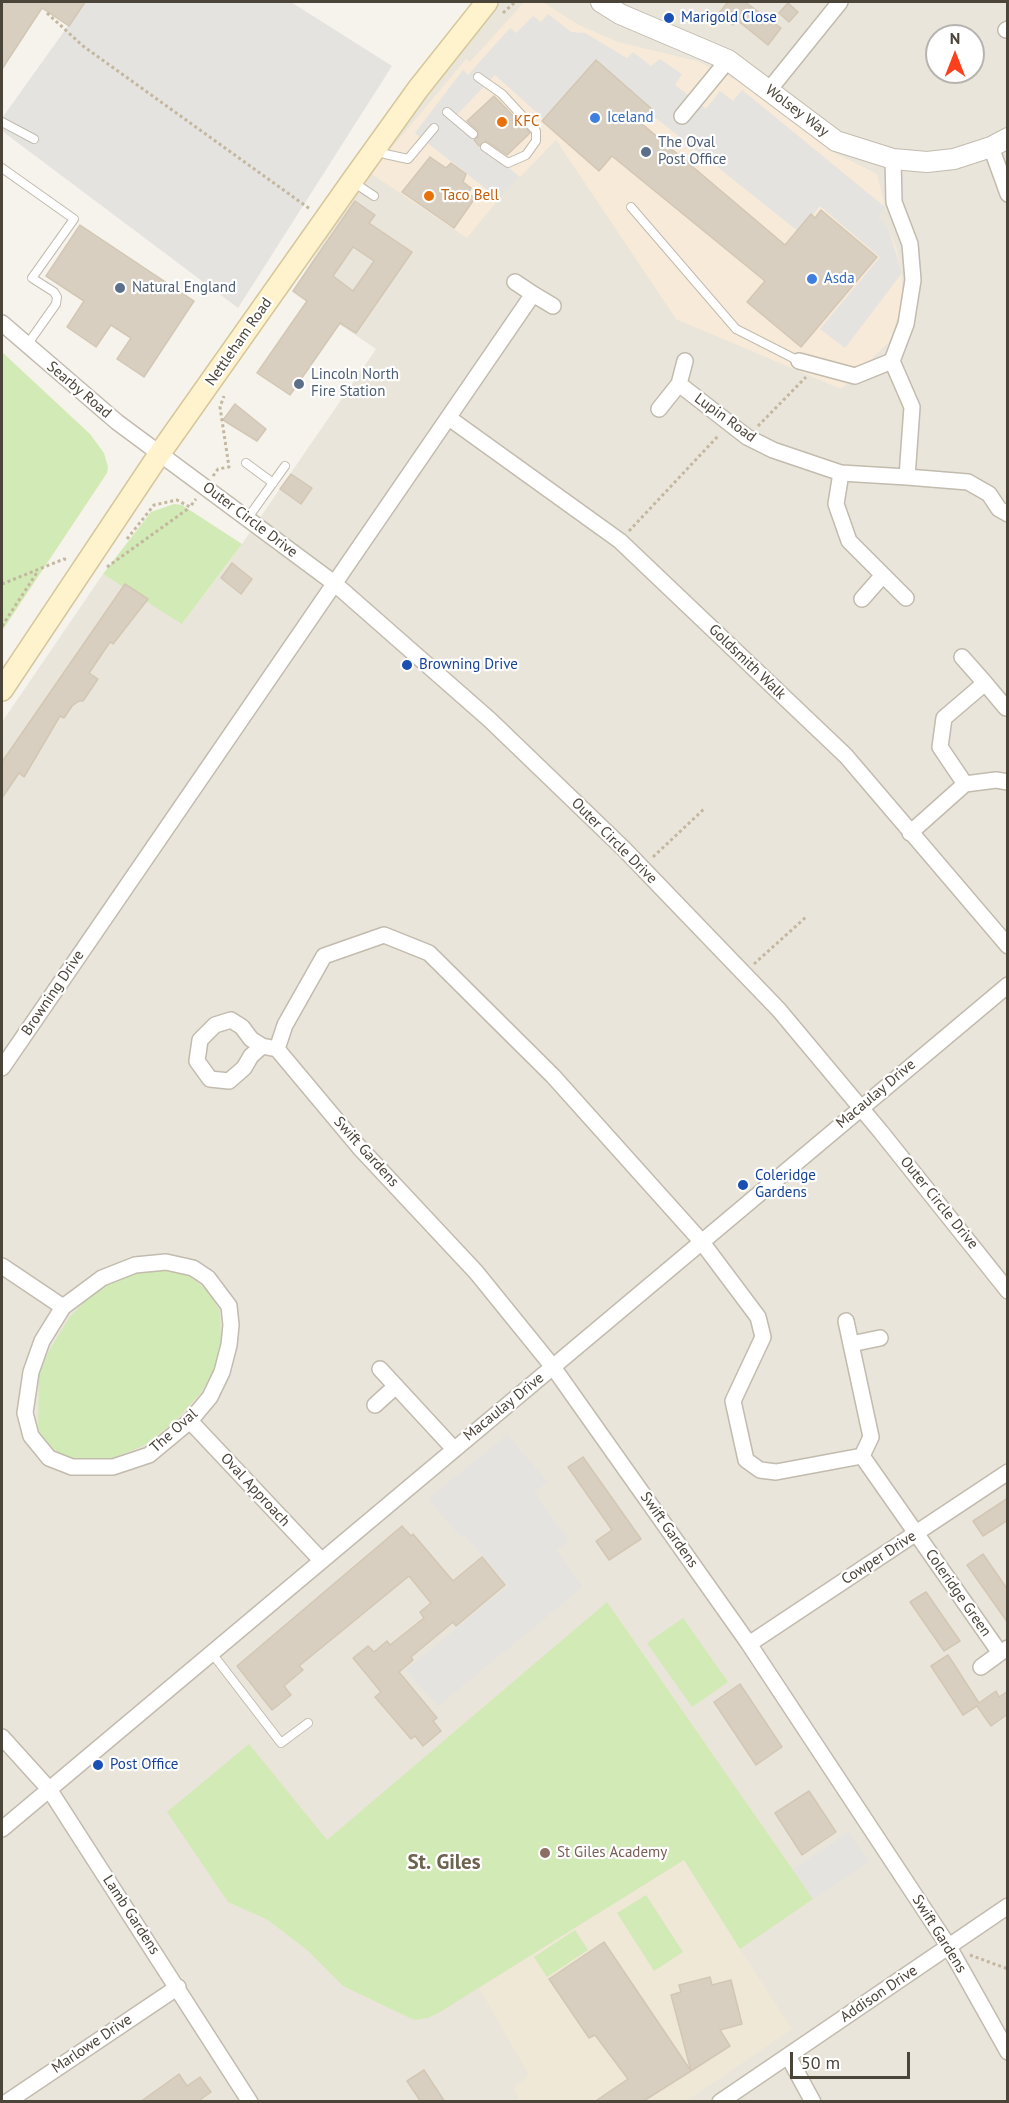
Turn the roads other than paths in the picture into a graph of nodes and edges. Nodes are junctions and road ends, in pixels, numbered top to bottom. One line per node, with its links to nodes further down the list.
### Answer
1 (487, 2): 14 (main road, Nettleham Road)
2 (601, 2): 4 (street, Wolsey Way)
3 (840, 2): 6 (street)
4 (728, 60): 6 (street, Wolsey Way); 8 (street)
5 (478, 77): 15 (lane)
6 (769, 90): 16 (street, Wolsey Way)
7 (447, 112): 11 (lane)
8 (682, 116)
9 (2, 122): 12 (lane)
10 (434, 128): 14 (lane)
11 (473, 134)
12 (34, 139)
13 (999, 143): 16 (street, Wolsey Way); 19 (street)
14 (376, 147): 18 (main road, Nettleham Road)
15 (485, 147)
16 (893, 159): 29 (street)
17 (2, 168): 26 (lane)
18 (352, 181): 20 (lane); 33 (main road, Nettleham Road)
19 (1008, 194)
20 (374, 196)
21 (631, 207): 28 (lane)
22 (514, 282): 23 (street)
23 (533, 294): 24 (street); 32 (street, Browning Drive)
24 (553, 306)
25 (2, 323): 26 (street, Searby Road)
26 (27, 345): 33 (street, Searby Road)
27 (685, 361): 30 (street, Lupin Road)
28 (799, 361): 29 (street)
29 (892, 361): 37 (street)
30 (679, 384): 31 (street, Lupin Road); 36 (street, Lupin Road)
31 (659, 409)
32 (449, 418): 42 (street, Browning Drive); 51 (street, Goldsmith Walk)
33 (160, 453): 40 (street, Outer Circle Drive); 47 (main road, Nettleham Road)
34 (246, 463): 38 (lane)
35 (285, 466): 38 (lane)
36 (841, 472): 37 (street, Lupin Road); 41 (street)
37 (907, 477): 39 (street, Lupin Road)
38 (273, 483): 40 (lane)
39 (1008, 514)
40 (247, 519): 42 (street, Outer Circle Drive)
41 (883, 575): 43 (street); 44 (street)
42 (334, 583): 55 (street, Browning Drive); 56 (street, Outer Circle Drive)
43 (906, 598)
44 (862, 599)
45 (962, 657): 46 (street)
46 (985, 683): 48 (street); 50 (street)
47 (2, 690)
48 (1006, 708)
49 (1008, 782): 50 (street)
50 (965, 784): 51 (street)
51 (910, 833): 52 (street, Goldsmith Walk)
52 (1008, 946)
53 (1008, 985): 56 (street, Macaulay Drive)
54 (270, 1047): 54 (street, Swift Gardens); 57 (street); 64 (street, Swift Gardens)
55 (2, 1068)
56 (860, 1106): 57 (street, Macaulay Drive); 59 (street, Outer Circle Drive)
57 (701, 1241): 64 (street, Macaulay Drive); 70 (street)
58 (2, 1266): 60 (street)
59 (1008, 1291)
60 (63, 1307): 68 (street, The Oval); 68 (street, The Oval)
61 (846, 1321): 63 (street)
62 (880, 1338): 63 (street)
63 (851, 1344): 70 (street)
64 (553, 1367): 69 (street, Macaulay Drive); 74 (street, Swift Gardens)
65 (380, 1368): 66 (street)
66 (396, 1386): 67 (street); 69 (street)
67 (375, 1405)
68 (190, 1421): 73 (street, Oval Approach)
69 (453, 1448): 73 (street, Macaulay Drive)
70 (862, 1456): 72 (street, Coleridge Green)
71 (1008, 1472): 72 (street, Cowper Drive)
72 (916, 1533): 74 (street, Cowper Drive); 75 (street, Coleridge Green)
73 (320, 1559): 76 (street, Macaulay Drive)
74 (749, 1644): 83 (street, Swift Gardens)
75 (1004, 1651): 77 (street, Coleridge Green)
76 (211, 1652): 78 (lane); 80 (street, Macaulay Drive)
77 (981, 1667)
78 (308, 1723)
79 (2, 1737): 80 (street, Lamb Gardens)
80 (49, 1789): 81 (street, Macaulay Drive); 84 (street, Lamb Gardens)
81 (2, 1829)
82 (1008, 1906): 83 (street, Addison Drive)
83 (949, 1947): 85 (street, Swift Gardens); 86 (street, Addison Drive)
84 (178, 1987): 87 (street, Marlowe Drive); 88 (street, Lamb Gardens)
85 (1008, 2052)
86 (788, 2056): 89 (street, Addison Drive); 90 (street)
87 (7, 2102)
88 (250, 2102)
89 (720, 2102)
90 (813, 2102)

